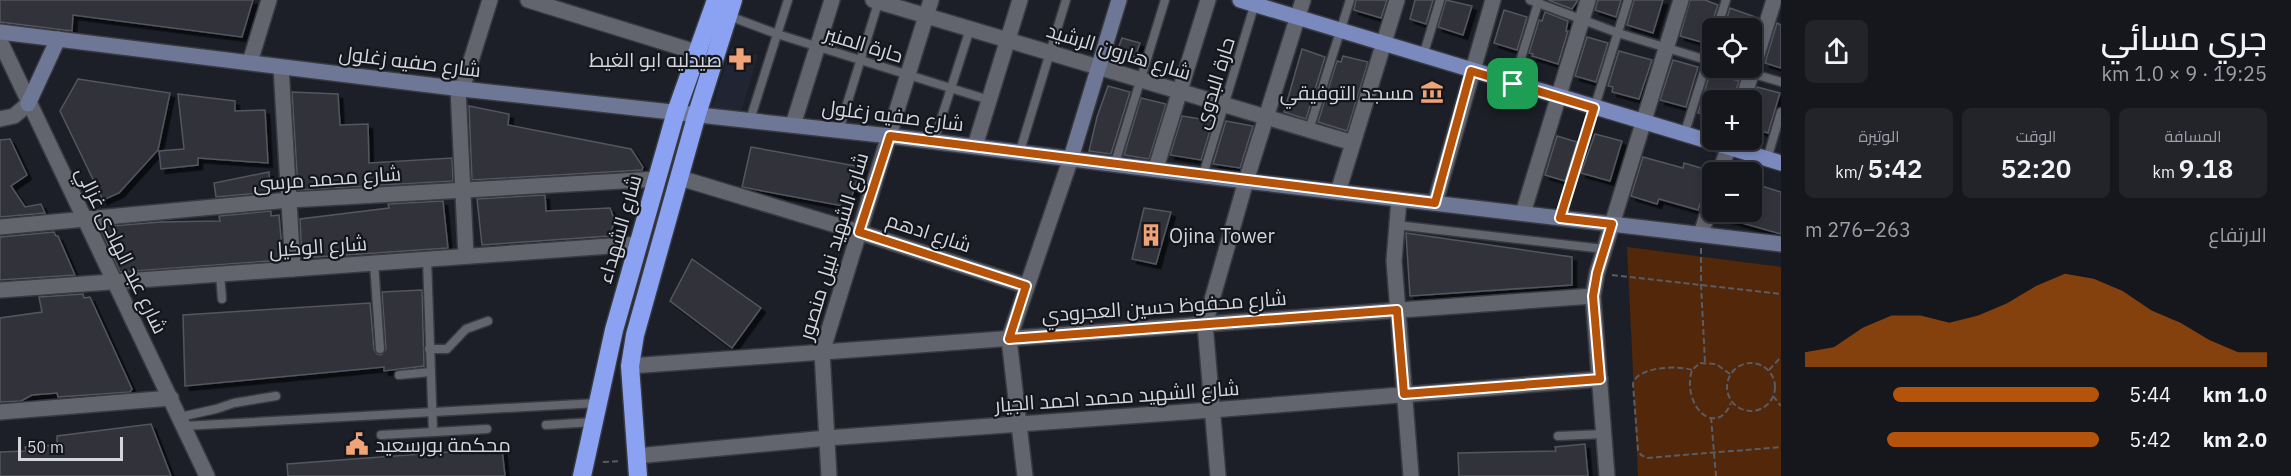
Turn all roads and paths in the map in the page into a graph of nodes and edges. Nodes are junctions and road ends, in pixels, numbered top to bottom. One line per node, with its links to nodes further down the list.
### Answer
1 (269, 0): 49 (street)
2 (490, 0): 60 (street)
3 (528, 0): 44 (street)
4 (716, 0): 44 (highway, شارع الشهداء)
5 (788, 0): 36 (lane)
6 (832, 0): 42 (street)
7 (877, 0): 28 (street, شارع هارون الرشيد); 48 (lane)
8 (931, 0): 28 (street, شارع الشهيد نبيل منصور)
9 (1020, 0): 38 (street)
10 (1066, 0): 45 (lane)
11 (1119, 0): 51 (street)
12 (1165, 0): 56 (lane)
13 (1208, 0): 61 (street)
14 (1303, 0): 29 (street)
15 (1350, 0): 33 (lane)
16 (1397, 0): 41 (street)
17 (1440, 0): 46 (lane)
18 (1493, 0): 52 (street)
19 (1588, 0): 31 (street)
20 (1628, 0): 35 (lane)
21 (1681, 0): 43 (street)
22 (1726, 0): 30 (lane)
23 (1757, 0): 26 (street)
24 (1536, 1): 31 (lane); 58 (lane)
25 (1250, 2): 29 (main road); 65 (lane, حارة البدوى)
26 (1776, 4): 40 (street)
27 (731, 8): 36 (lane, حارة المنير); 69 (highway)
28 (926, 16): 32 (street, شارع هارون الرشيد); 53 (street, شارع الشهيد نبيل منصور)
29 (1297, 18): 33 (main road); 70 (street)
30 (1720, 18)
31 (1582, 19): 35 (lane); 62 (street)
32 (970, 29): 38 (street, شارع هارون الرشيد); 59 (lane)
33 (1340, 31): 41 (main road); 76 (lane)
34 (0, 32): 37 (street, شارع صفيه زغلول)
35 (1618, 33): 43 (lane); 66 (lane)
36 (777, 34): 42 (lane, حارة المنير); 72 (lane)
37 (58, 39): 49 (street, شارع صفيه زغلول); 64 (street)
38 (1008, 40): 45 (street, شارع هارون الرشيد); 63 (street)
39 (0, 41): 64 (street, شارع عبد الهادى غزالي)
40 (1762, 43)
41 (1384, 44): 46 (main road); 81 (street)
42 (818, 46): 48 (lane, حارة المنير); 74 (street)
43 (1666, 47): 47 (lane); 73 (street)
44 (699, 53): 67 (highway, شارع الشهداء)
45 (1050, 53): 51 (street, شارع هارون الرشيد); 84 (lane)
46 (1422, 56): 52 (main road)
47 (1702, 58)
48 (861, 60): 53 (lane, حارة المنير); 75 (lane)
49 (250, 62): 50 (street, شارع صفيه زغلول)
50 (281, 67): 60 (street, شارع صفيه زغلول); 96 (street)
51 (1099, 67): 56 (street, شارع هارون الرشيد); 85 (street)
52 (1471, 71): 58 (main road); 97 (street)
53 (909, 75): 59 (lane, حارة المنير); 78 (street, شارع الشهيد نبيل منصور)
54 (1762, 76): 57 (lane)
55 (1704, 78): 77 (lane)
56 (1140, 80): 61 (street, شارع هارون الرشيد); 87 (lane)
57 (1781, 82)
58 (1513, 84): 62 (main road)
59 (951, 88): 63 (lane, حارة المنير); 80 (lane)
60 (460, 89): 67 (street, شارع صفيه زغلول); 93 (street)
61 (1180, 92): 65 (street, شارع هارون الرشيد); 88 (street)
62 (1558, 98): 66 (main road); 98 (street)
63 (989, 100): 82 (street)
64 (28, 104): 71 (street); 100 (street, شارع عبد الهادى غزالي)
65 (1224, 105): 70 (street, شارع هارون الرشيد); 89 (lane, حارة البدوى)
66 (1594, 108): 73 (main road); 99 (lane)
67 (676, 112): 69 (street, شارع صفيه زغلول); 91 (highway, شارع الشهداء)
68 (1781, 112): 86 (lane)
69 (697, 114): 72 (street, شارع صفيه زغلول); 90 (highway)
70 (1266, 117): 76 (street, شارع هارون الرشيد); 92 (street)
71 (0, 118)
72 (750, 120): 74 (street, شارع صفيه زغلول)
73 (1643, 123): 77 (main road); 102 (street)
74 (793, 125): 75 (street, شارع صفيه زغلول)
75 (839, 130): 78 (street, شارع صفيه زغلول)
76 (1309, 130): 81 (street, شارع هارون الرشيد)
77 (1684, 135): 79 (main road)
78 (890, 136): 80 (street, شارع صفيه زغلول); 105 (street, شارع الشهيد نبيل منصور)
79 (1702, 139)
80 (934, 141): 82 (street, شارع صفيه زغلول)
81 (1353, 143): 94 (street)
82 (975, 146): 84 (street, شارع صفيه زغلول)
83 (1745, 150): 86 (main road)
84 (1020, 151): 85 (street, شارع صفيه زغلول)
85 (1071, 158): 87 (street, شارع صفيه زغلول); 118 (street)
86 (1774, 161)
87 (1115, 163): 88 (street, شارع صفيه زغلول)
88 (1156, 168): 89 (street, شارع صفيه زغلول)
89 (1203, 175): 92 (street, شارع صفيه زغلول)
90 (680, 178): 105 (street, شارع ادهم); 132 (highway)
91 (657, 179): 93 (street, شارع محمد مرسى); 107 (highway, شارع الشهداء)
92 (1246, 181): 94 (street, شارع صفيه زغلول); 125 (street)
93 (463, 190): 96 (street, شارع محمد مرسى); 110 (street)
94 (1338, 192): 95 (street, شارع صفيه زغلول)
95 (1399, 199): 97 (street, شارع صفيه زغلول); 103 (street)
96 (289, 201): 100 (street, شارع محمد مرسى); 113 (street)
97 (1435, 203): 98 (street, شارع صفيه زغلول)
98 (1523, 213): 99 (street, شارع صفيه زغلول)
99 (1560, 218): 102 (street, شارع صفيه زغلول)
100 (83, 220): 104 (street, شارع محمد مرسى); 116 (street, شارع عبد الهادى غزالي)
101 (1705, 222): 106 (street)
102 (1612, 224): 106 (street, شارع صفيه زغلول); 109 (street)
103 (1396, 225): 109 (lane); 123 (street)
104 (0, 227)
105 (859, 232): 118 (street, شارع ادهم); 129 (street, شارع الشهيد نبيل منصور)
106 (1701, 234): 108 (street, شارع صفيه زغلول); 117 (path)
107 (639, 244): 110 (street, شارع الوكيل); 144 (highway, شارع الشهداء)
108 (1781, 244)
109 (1604, 249): 114 (street)
110 (466, 256): 111 (street, شارع الوكيل)
111 (427, 259): 112 (street, شارع الوكيل); 128 (lane)
112 (374, 263): 113 (street, شارع الوكيل); 127 (lane)
113 (293, 269): 115 (street, شارع الوكيل)
114 (1597, 273): 117 (path); 121 (street)
115 (220, 274): 116 (street, شارع الوكيل); 122 (lane)
116 (116, 282): 119 (street, شارع الوكيل); 142 (street, شارع عبد الهادى غزالي)
117 (1701, 285): 120 (path); 131 (path)
118 (1026, 286): 126 (street)
119 (0, 290)
120 (1781, 294)
121 (1593, 296): 123 (street, شارع محفوظ حسين العجرودي); 138 (street)
122 (222, 299)
123 (1397, 310): 125 (street, شارع محفوظ حسين العجرودي); 139 (street)
124 (488, 321): 128 (lane)
125 (1205, 324): 126 (street, شارع محفوظ حسين العجرودي); 146 (street)
126 (1009, 339): 129 (street, شارع محفوظ حسين العجرودي); 152 (street)
127 (380, 349)
128 (429, 350): 135 (lane)
129 (822, 352): 132 (street, شارع محفوظ حسين العجرودي); 159 (street, شارع الشهيد نبيل منصور)
130 (1781, 357): 134 (path)
131 (1705, 362): 133 (path); 136 (path)
132 (630, 366): 162 (highway)
133 (1692, 370): 149 (path); 161 (path)
134 (1769, 370): 136 (path); 141 (path)
135 (430, 372): 137 (lane); 148 (lane)
136 (1730, 374): 143 (path)
137 (399, 375)
138 (1600, 379): 139 (street, شارع الشهيد محمد احمد الجيار); 156 (street)
139 (1404, 394): 146 (street, شارع الشهيد محمد احمد الجيار); 168 (street)
140 (276, 396): 150 (lane)
141 (1773, 396): 143 (path); 145 (path)
142 (171, 398): 147 (street); 150 (street, شارع عبد الهادى غزالي)
143 (1731, 402): 149 (path)
144 (597, 403): 148 (lane); 151 (highway, شارع الشهداء)
145 (1781, 406)
146 (1212, 410): 152 (street, شارع الشهيد محمد احمد الجيار); 167 (street)
147 (0, 412)
148 (433, 412): 150 (lane); 155 (lane)
149 (1711, 417): 161 (path)
150 (182, 421): 164 (street, شارع عبد الهادى غزالي)
151 (593, 422): 153 (lane); 163 (highway, شارع الشهداء)
152 (1019, 424): 159 (street, شارع الشهيد محمد احمد الجيار); 166 (street)
153 (546, 425)
154 (488, 429): 155 (lane)
155 (433, 432): 157 (lane)
156 (1604, 434): 158 (lane); 169 (street)
157 (381, 435)
158 (1558, 436)
159 (827, 438): 162 (street, شارع الشهيد محمد احمد الجيار); 165 (street, شارع الشهيد نبيل منصور)
160 (1781, 447): 161 (path)
161 (1714, 452): 170 (path)
162 (637, 464): 163 (path)
163 (584, 469)
164 (207, 476)
165 (829, 476)
166 (1025, 476)
167 (1218, 476)
168 (1411, 476)
169 (1607, 476)
170 (1716, 476)

